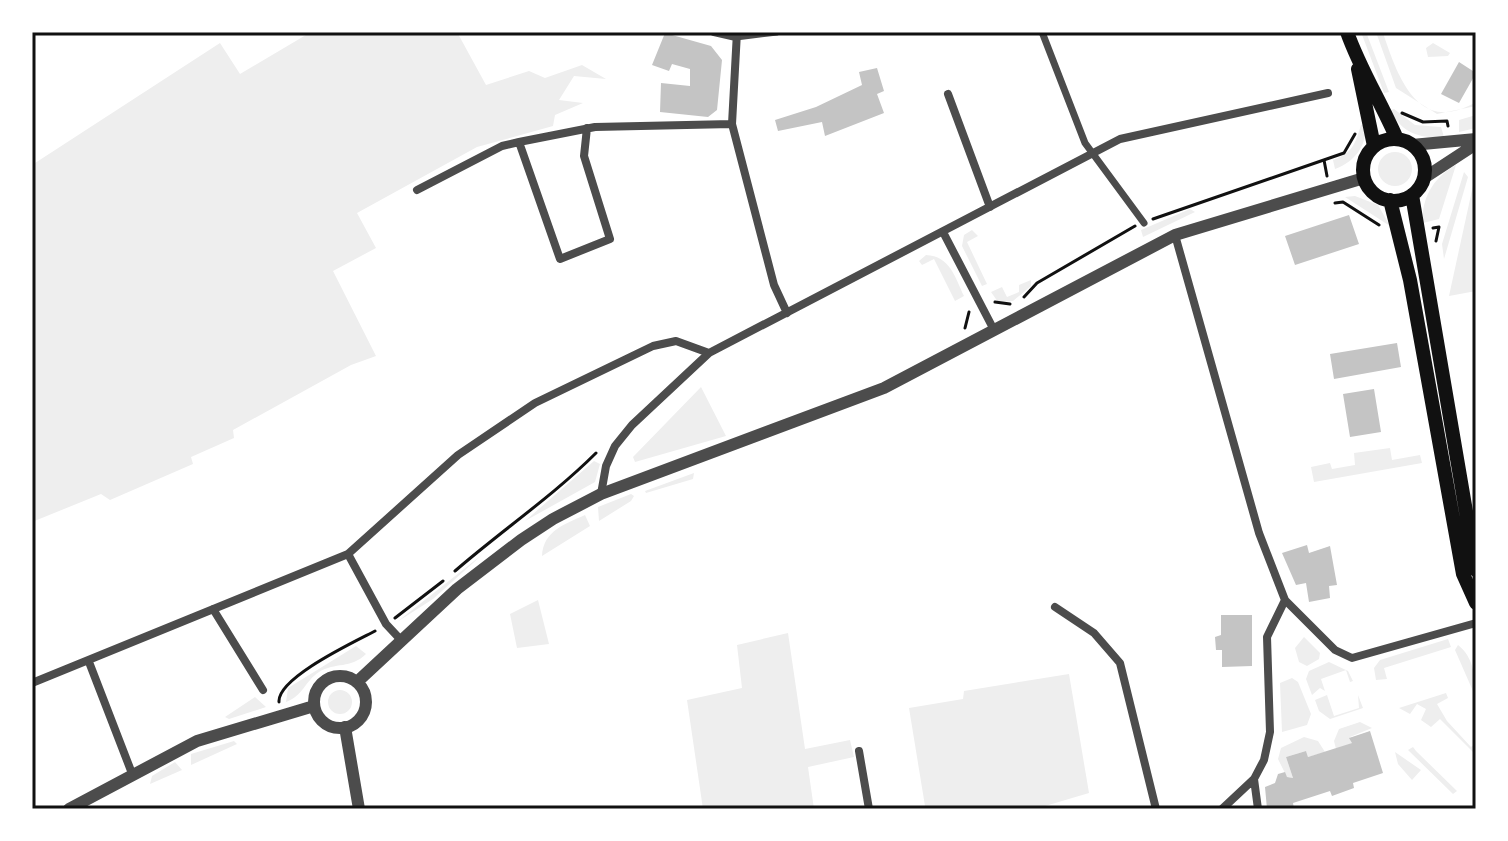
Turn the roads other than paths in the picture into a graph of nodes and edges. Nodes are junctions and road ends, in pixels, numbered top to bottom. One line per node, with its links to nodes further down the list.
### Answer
1 (714, 32): 5 (street)
2 (777, 32): 5 (street)
3 (1042, 32): 16 (street)
4 (1347, 32): 6 (main road)
5 (737, 34): 9 (street)
6 (1357, 61): 11 (main road); 15 (main road)
7 (1328, 93): 16 (street)
8 (948, 94): 22 (street)
9 (732, 124): 10 (street); 26 (street)
10 (587, 128): 12 (street); 12 (street)
11 (1397, 139): 14 (main road); 15 (main road)
12 (519, 142): 19 (street)
13 (1476, 142): 14 (street); 18 (street)
14 (1412, 145): 18 (main road)
15 (1374, 146): 17 (main road)
16 (1092, 154): 22 (street); 23 (street)
17 (1364, 178): 21 (main road); 25 (street)
18 (1424, 178): 20 (main road)
19 (417, 190)
20 (1412, 195): 21 (main road); 31 (main road)
21 (1390, 200): 33 (main road)
22 (990, 207): 24 (street)
23 (1144, 223)
24 (943, 232): 26 (street); 27 (street)
25 (1175, 235): 27 (street); 32 (street)
26 (787, 313): 28 (street)
27 (994, 330): 29 (street)
28 (709, 353): 29 (street); 30 (street)
29 (601, 494): 37 (street)
30 (348, 554): 35 (street); 37 (street)
31 (1476, 571): 33 (main road)
32 (1285, 600): 36 (street); 46 (street)
33 (1475, 601)
34 (1055, 607): 50 (street)
35 (213, 609): 38 (street); 41 (street)
36 (1476, 623)
37 (400, 639): 39 (street)
38 (89, 662): 40 (street); 45 (street)
39 (357, 682): 42 (street); 43 (street)
40 (32, 683)
41 (263, 690)
42 (314, 706): 43 (street); 45 (street)
43 (345, 727): 48 (street)
44 (859, 751): 49 (street)
45 (133, 776): 47 (street)
46 (1254, 779): 51 (street); 52 (street)
47 (69, 809)
48 (359, 809)
49 (869, 809)
50 (1156, 809)
51 (1222, 809)
52 (1258, 809)

